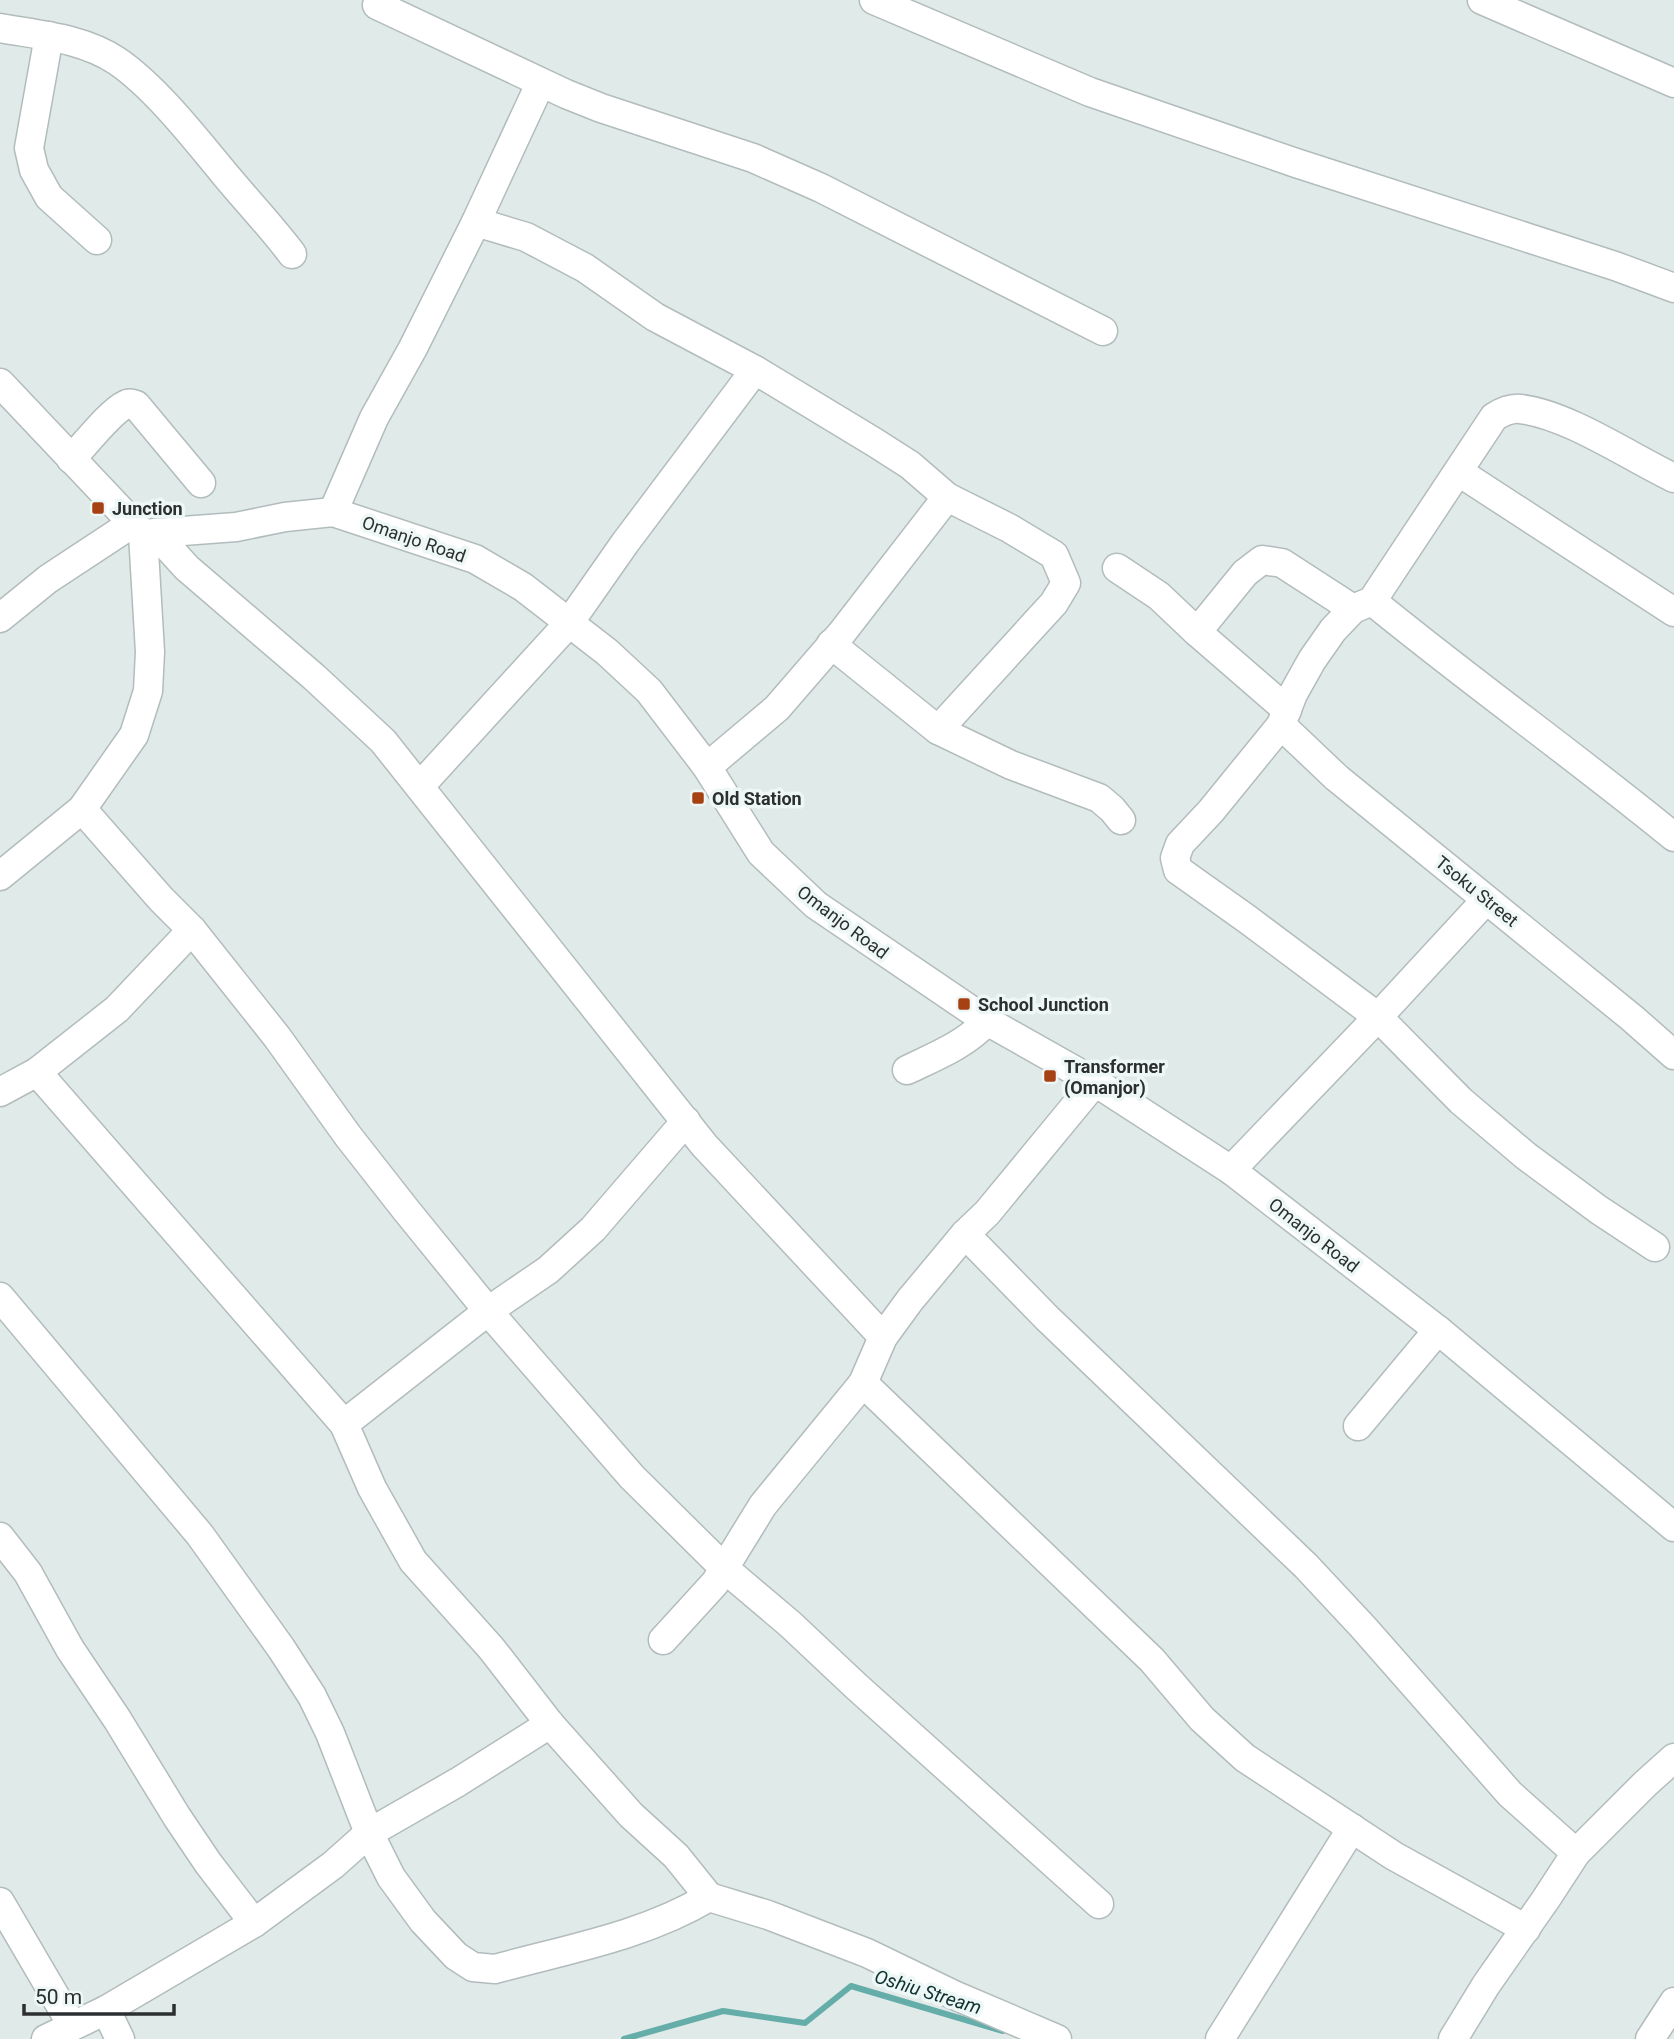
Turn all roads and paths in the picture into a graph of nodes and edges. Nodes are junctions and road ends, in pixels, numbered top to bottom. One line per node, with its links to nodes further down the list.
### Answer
1 (874, 0): 11 (street)
2 (1482, 0): 7 (street)
3 (377, 5): 6 (street)
4 (0, 28): 5 (street)
5 (50, 36): 9 (street); 10 (street)
6 (540, 83): 8 (street); 12 (street)
7 (1674, 83)
8 (476, 222): 13 (street); 20 (street)
9 (97, 240)
10 (292, 254)
11 (1674, 288)
12 (1103, 331)
13 (755, 370): 19 (street); 26 (street)
14 (0, 383): 15 (street)
15 (71, 459): 18 (street); 21 (street)
16 (1460, 472): 17 (street); 23 (street); 24 (street)
17 (1674, 478)
18 (201, 483)
19 (947, 497): 28 (street); 30 (street)
20 (333, 512): 21 (street, Omanjo Road); 26 (street, Omanjo Road)
21 (144, 530): 25 (street); 32 (street); 33 (street)
22 (1117, 568): 27 (street, Tsoku Street)
23 (1363, 605): 27 (street); 29 (street); 35 (street)
24 (1674, 612)
25 (0, 618)
26 (569, 623): 31 (street, Omanjo Road); 32 (street)
27 (1197, 632): 29 (street, Tsoku Street)
28 (831, 644): 30 (street); 31 (street)
29 (1284, 718): 37 (street, Tsoku Street); 39 (street)
30 (938, 730): 34 (street)
31 (706, 767): 40 (street, Omanjo Road)
32 (420, 786): 46 (street)
33 (82, 809): 36 (street); 38 (street)
34 (1121, 820)
35 (1674, 837)
36 (0, 876)
37 (1486, 900): 39 (street); 41 (street, Tsoku Street)
38 (192, 930): 43 (street); 51 (street)
39 (1378, 1017): 47 (street); 49 (street)
40 (987, 1021): 42 (street); 44 (street, Omanjo Road)
41 (1674, 1055)
42 (907, 1070)
43 (37, 1072): 45 (street); 55 (street)
44 (1095, 1082): 47 (street, Omanjo Road); 48 (street)
45 (0, 1092)
46 (686, 1121): 51 (street); 53 (street)
47 (1231, 1170): 52 (street, Omanjo Road)
48 (965, 1234): 53 (street); 65 (street)
49 (1654, 1247)
50 (0, 1297): 64 (street)
51 (488, 1311): 55 (street); 59 (street)
52 (1438, 1330): 56 (street); 57 (street, Omanjo Road)
53 (883, 1337): 54 (street)
54 (863, 1383): 59 (street); 63 (street)
55 (344, 1424): 61 (street)
56 (1358, 1426)
57 (1674, 1527)
58 (0, 1537): 69 (street)
59 (725, 1569): 60 (street); 68 (street)
60 (663, 1640)
61 (550, 1724): 64 (street); 66 (street)
62 (1674, 1758): 65 (street)
63 (1352, 1828): 70 (street); 77 (street)
64 (369, 1833): 66 (street); 69 (street)
65 (1576, 1853): 70 (street)
66 (709, 1897): 76 (street)
67 (0, 1902): 73 (street)
68 (1099, 1904)
69 (254, 1923): 72 (street)
70 (1526, 1928): 78 (street)
71 (1674, 2002): 79 (street)
72 (107, 2010): 73 (street); 75 (street)
73 (72, 2025): 74 (street)
74 (46, 2039)
75 (120, 2039)
76 (1056, 2039)
77 (1220, 2039)
78 (1453, 2039)
79 (1650, 2039)

